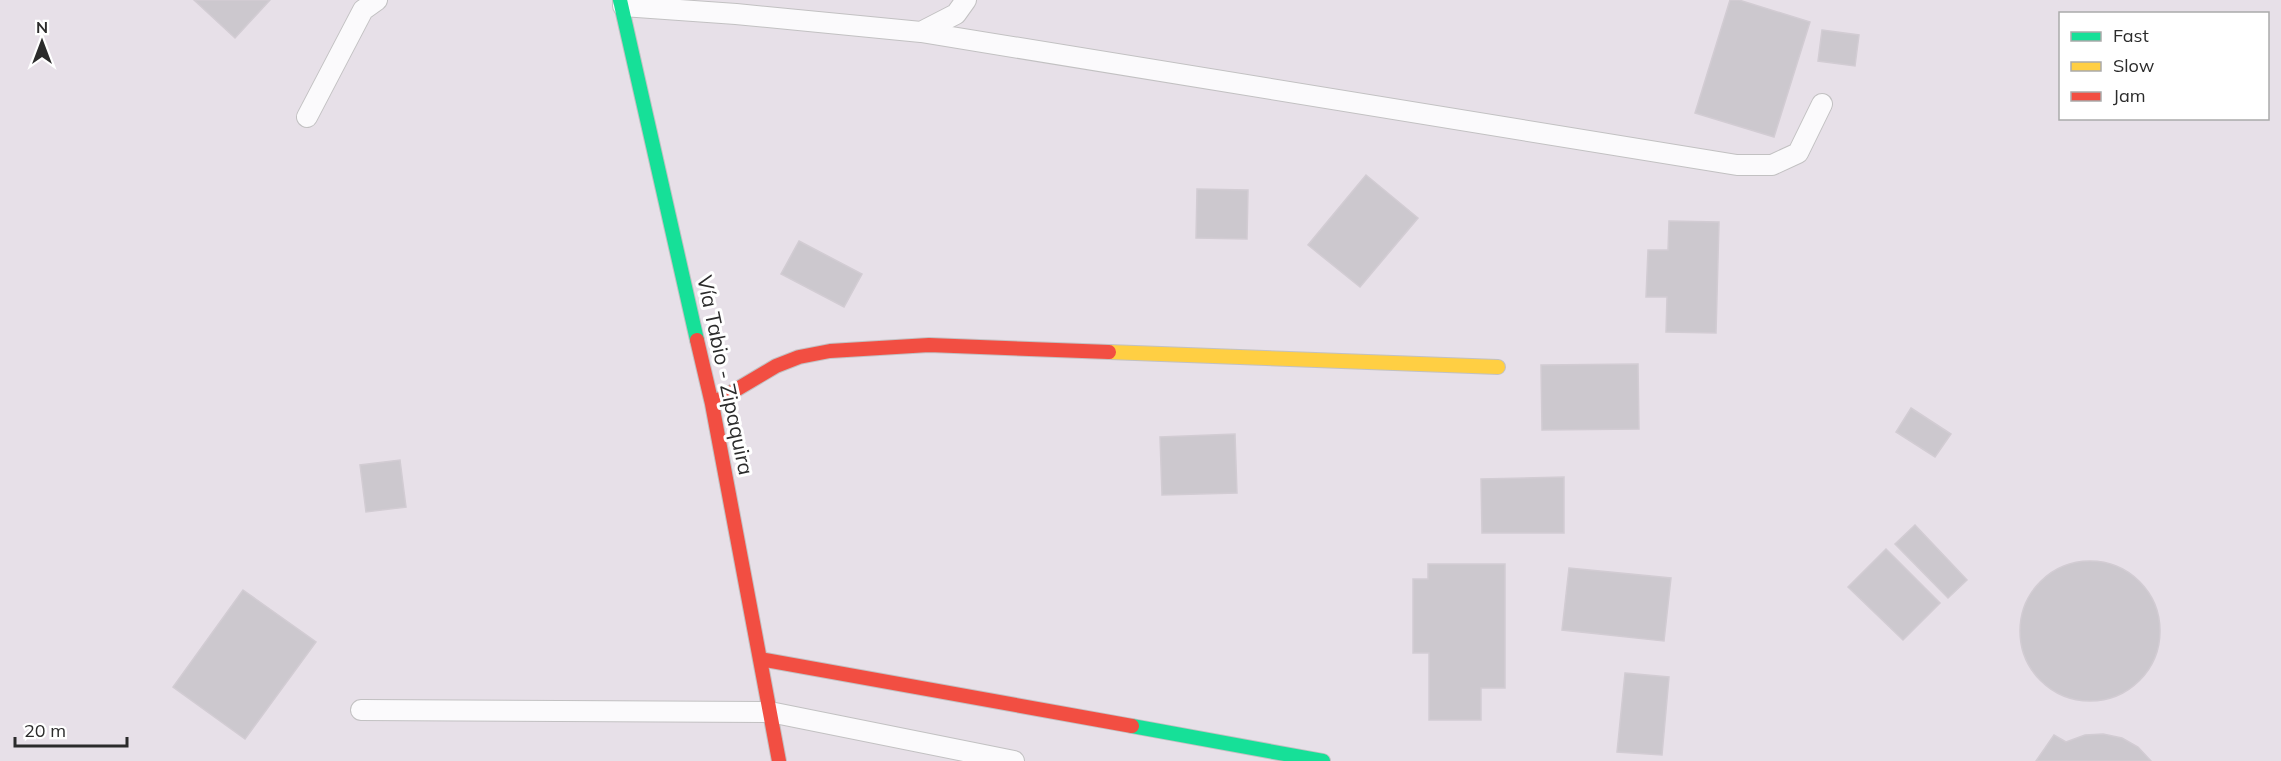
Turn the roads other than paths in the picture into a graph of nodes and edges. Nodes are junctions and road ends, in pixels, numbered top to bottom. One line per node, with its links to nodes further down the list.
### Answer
1 (377, 0): 6 (lane)
2 (966, 0): 4 (lane)
3 (622, 3): 4 (lane); 8 (street, Vía Tabio - Zipaquira)
4 (921, 32): 5 (lane)
5 (1822, 104)
6 (307, 117)
7 (1498, 367): 8 (street)
8 (712, 404): 9 (street, Vía Tabio - Zipaquira)
9 (760, 659): 11 (street, Vía Tabio - Zipaquira); 14 (street)
10 (361, 710): 11 (lane)
11 (770, 712): 12 (street, Vía Tabio - Zipaquira); 13 (lane)
12 (779, 761)
13 (1014, 761)
14 (1323, 761)

